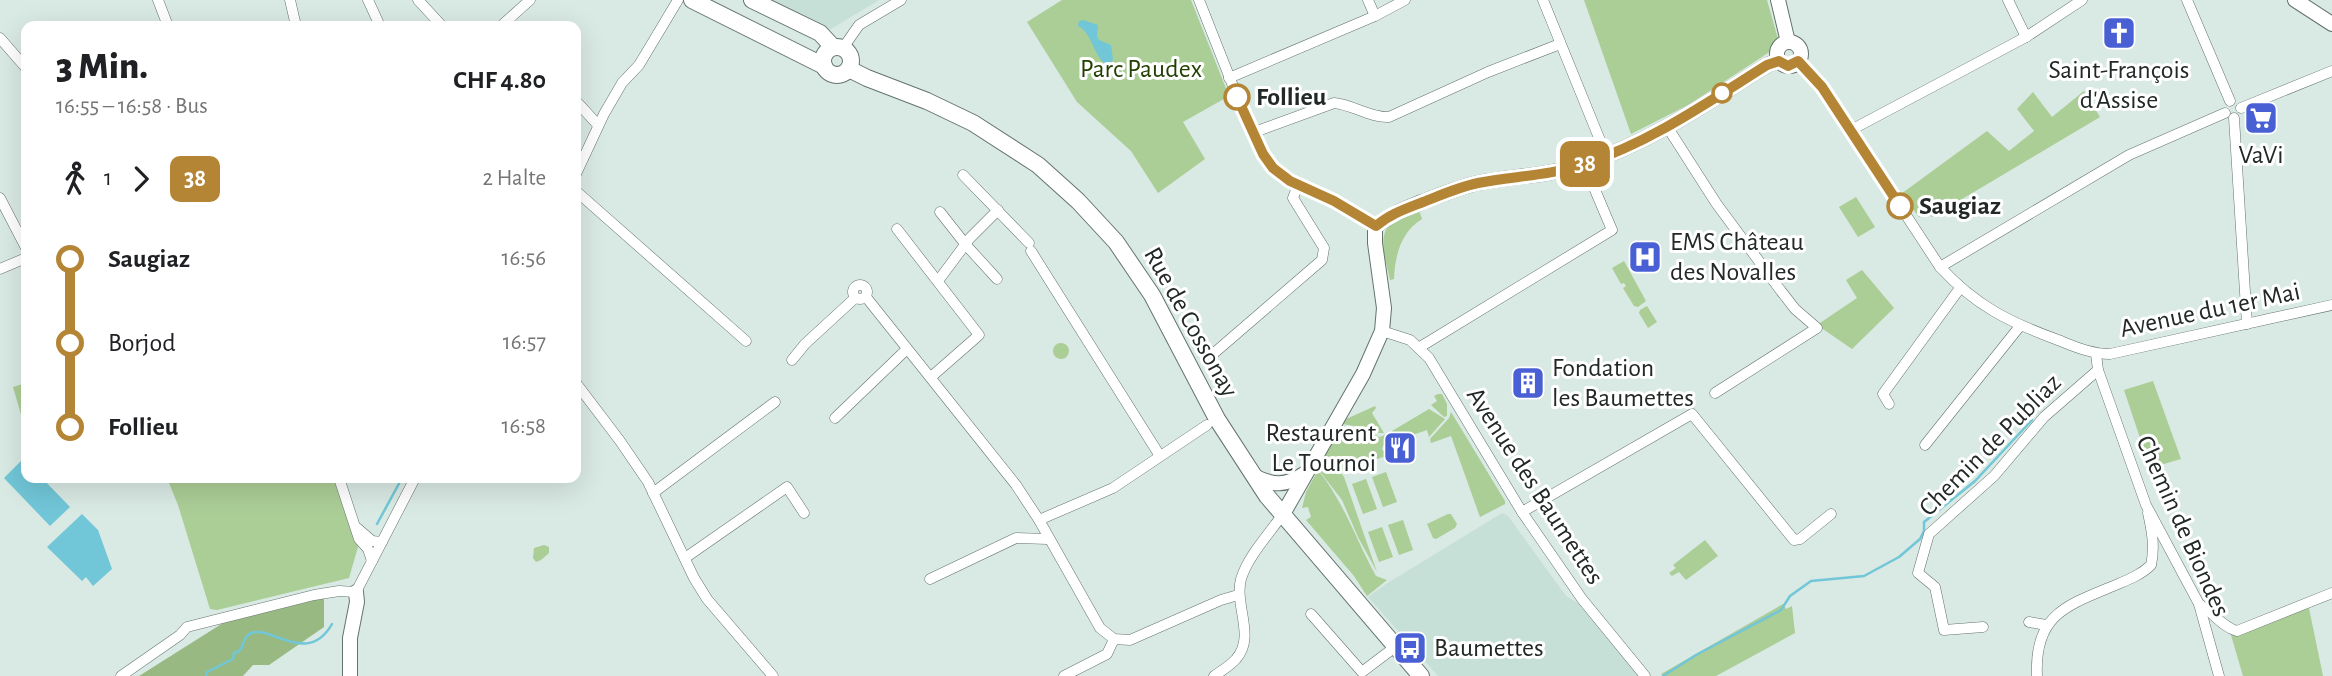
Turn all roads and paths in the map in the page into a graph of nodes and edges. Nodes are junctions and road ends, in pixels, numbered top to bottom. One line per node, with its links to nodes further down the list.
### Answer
1 (158, 0): 20 (street)
2 (290, 0): 21 (street)
3 (368, 0): 22 (street)
4 (418, 0): 23 (street)
5 (530, 0): 24 (street)
6 (678, 0): 42 (street)
7 (692, 0): 34 (main road, Rue de Cossonay)
8 (752, 0): 30 (main road)
9 (901, 0): 30 (street)
10 (1199, 0): 37 (street)
11 (1368, 0): 19 (street)
12 (1405, 0): 19 (street)
13 (1543, 0): 29 (street)
14 (1777, 0): 28 (street)
15 (2008, 0): 26 (street)
16 (2082, 0): 26 (street)
17 (2187, 0): 38 (street)
18 (2295, 0): 25 (street)
19 (1375, 16): 37 (street)
20 (166, 21)
21 (295, 21)
22 (378, 21)
23 (437, 21)
24 (508, 21)
25 (2332, 24)
26 (2026, 37): 44 (street)
27 (0, 38): 33 (street)
28 (1788, 42): 31 (street); 32 (street)
29 (1560, 44): 45 (street); 46 (street)
30 (838, 47): 34 (main road); 35 (main road)
31 (1779, 61): 32 (street); 43 (street)
32 (1798, 61): 44 (street)
33 (21, 62)
34 (824, 66): 35 (main road, Rue de Cossonay)
35 (849, 68): 86 (main road, Rue de Cossonay)
36 (2332, 71): 40 (street)
37 (1229, 78): 45 (street)
38 (2230, 102): 40 (street); 41 (street)
39 (581, 106): 42 (street)
40 (2241, 108): 41 (street)
41 (2230, 115): 60 (street); 66 (street)
42 (598, 125): 47 (street)
43 (1668, 128): 46 (street); 78 (street)
44 (1851, 130): 60 (street)
45 (1252, 133): 50 (street)
46 (1606, 155): 48 (street)
47 (581, 163)
48 (1584, 164): 55 (street); 70 (street)
49 (963, 175): 53 (street)
50 (1298, 184): 55 (street); 72 (street)
51 (581, 195): 69 (street)
52 (0, 198): 57 (street)
53 (998, 211): 58 (street); 84 (street)
54 (940, 212): 58 (street)
55 (1376, 226): 68 (street)
56 (897, 229): 63 (street)
57 (21, 238)
58 (966, 245): 62 (street); 63 (street)
59 (21, 260): 61 (street)
60 (1940, 267): 64 (street)
61 (0, 269)
62 (997, 279)
63 (938, 281): 76 (street)
64 (1960, 288): 67 (street); 80 (street)
65 (2332, 305): 66 (street, Avenue du 1er Mai)
66 (2247, 324): 73 (street, Avenue du 1er Mai)
67 (2020, 326): 73 (street); 83 (street)
68 (1382, 331): 70 (street, Avenue des Baumettes); 85 (street)
69 (746, 341)
70 (1419, 347): 91 (street, Avenue des Baumettes)
71 (907, 349): 74 (street); 76 (street); 81 (street)
72 (1213, 354)
73 (2096, 354): 75 (street, Chemin de Biondes)
74 (792, 360)
75 (2098, 370): 90 (street, Chemin de Biondes); 109 (street, Chemin de Publiaz)
76 (931, 377): 95 (street)
77 (581, 390): 89 (street)
78 (1715, 393)
79 (775, 402): 89 (street)
80 (1889, 404)
81 (835, 418)
82 (1207, 425): 84 (street)
83 (1925, 445)
84 (1160, 456): 95 (street)
85 (1308, 471): 86 (street); 93 (street)
86 (1254, 476): 93 (main road, Rue de Cossonay)
87 (341, 483): 96 (street)
88 (412, 483): 98 (street)
89 (653, 493): 99 (street)
90 (2146, 505): 105 (street, Chemin de Biondes); 108 (street)
91 (1522, 512): 94 (street); 118 (street, Avenue des Baumettes)
92 (804, 513): 99 (street)
93 (1283, 514): 104 (street); 111 (main road, Rue de Cossonay)
94 (1831, 514)
95 (1039, 520): 97 (street)
96 (357, 528): 98 (street); 100 (street)
97 (1048, 538): 101 (street); 110 (street)
98 (382, 542): 100 (street)
99 (685, 558): 114 (street)
100 (372, 561): 102 (street)
101 (930, 579)
102 (356, 592): 112 (street); 113 (street)
103 (2332, 593): 105 (street)
104 (1238, 596): 110 (street); 116 (street)
105 (2199, 604): 120 (street, Chemin de Biondes)
106 (1311, 614): 111 (street)
107 (2029, 622): 108 (street)
108 (2046, 625): 119 (street)
109 (1983, 626)
110 (1114, 639): 115 (street)
111 (1395, 647): 117 (main road, Rue de Cossonay)
112 (121, 676)
113 (350, 676)
114 (773, 676)
115 (1065, 676)
116 (1214, 676)
117 (1421, 676)
118 (1645, 676)
119 (2037, 676)
120 (2219, 676)

